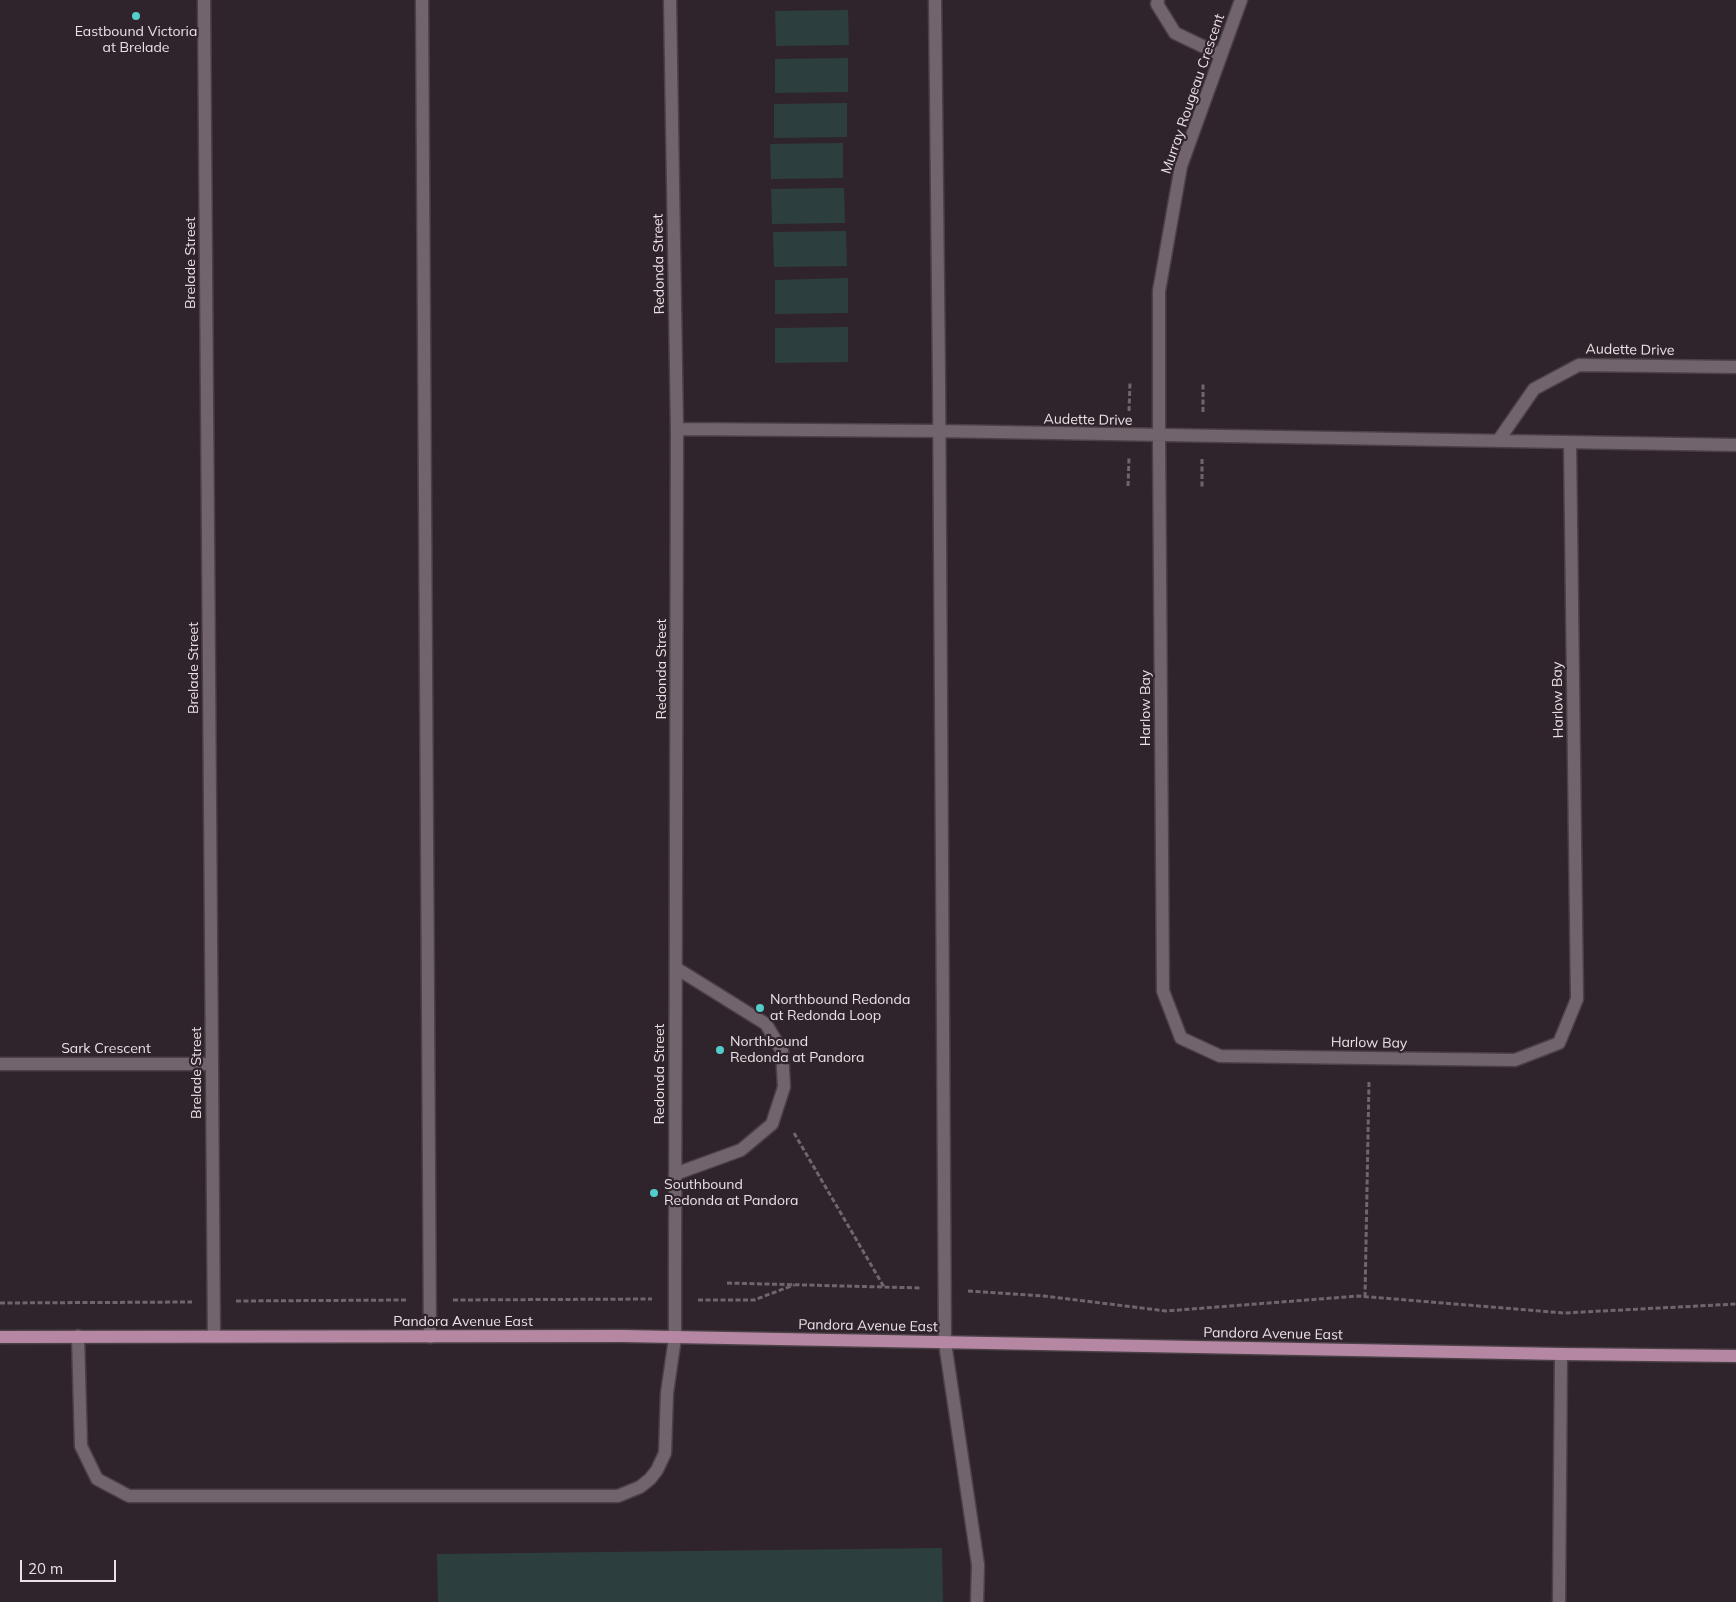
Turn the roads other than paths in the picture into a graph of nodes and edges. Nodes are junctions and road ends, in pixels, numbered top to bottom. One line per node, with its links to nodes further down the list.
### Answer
1 (204, 0): 17 (street, Brelade Street)
2 (422, 0): 22 (street)
3 (670, 0): 9 (street, Redonda Street)
4 (935, 0): 10 (street)
5 (1158, 0): 7 (street)
6 (1241, 0): 7 (street, Murray Rougeau Crescent)
7 (1221, 55): 11 (street, Murray Rougeau Crescent)
8 (1736, 367): 12 (street, Audette Drive)
9 (677, 429): 10 (street, Audette Drive); 15 (street, Redonda Street)
10 (938, 431): 11 (street, Audette Drive); 24 (street)
11 (1159, 436): 12 (street, Audette Drive); 13 (street, Harlow Bay)
12 (1498, 441): 13 (street, Audette Drive)
13 (1570, 442): 14 (street, Audette Drive)
14 (1736, 444)
15 (676, 968): 18 (street, Redonda Street); 18 (street)
16 (0, 1064): 17 (street, Sark Crescent)
17 (211, 1064): 21 (street, Brelade Street)
18 (675, 1174): 23 (street, Redonda Street)
19 (0, 1336): 20 (main road, Pandora Avenue East)
20 (78, 1336): 21 (main road, Pandora Avenue East); 23 (street, Redonda Street)
21 (214, 1336): 22 (main road, Pandora Avenue East)
22 (430, 1337): 23 (main road, Pandora Avenue East)
23 (674, 1338): 24 (main road, Pandora Avenue East)
24 (945, 1343): 25 (main road, Pandora Avenue East); 27 (street)
25 (1561, 1354): 26 (main road, Pandora Avenue East); 28 (street)
26 (1736, 1356)
27 (977, 1602)
28 (1559, 1602)

